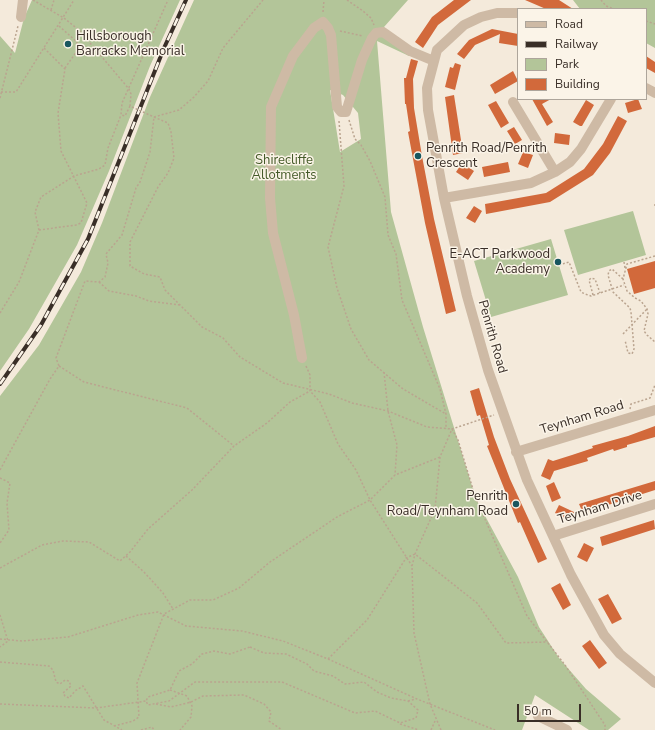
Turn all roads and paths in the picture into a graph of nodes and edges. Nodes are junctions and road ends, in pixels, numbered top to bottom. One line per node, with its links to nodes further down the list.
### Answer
1 (23, 0): 13 (street)
2 (34, 0): 11 (path)
3 (54, 0): 11 (path)
4 (74, 0): 14 (path)
5 (168, 0): 21 (path)
6 (263, 0): 30 (path)
7 (324, 0): 15 (path)
8 (347, 0): 17 (path)
9 (601, 0): 10 (path)
10 (611, 8)
11 (51, 10): 14 (path)
12 (517, 13): 19 (street, Penrith Road)
13 (21, 16): 22 (path)
14 (64, 18): 16 (path); 21 (path)
15 (325, 25): 17 (path); 27 (street); 52 (street)
16 (59, 26): 18 (path); 20 (path)
17 (374, 35): 19 (street); 28 (street)
18 (44, 48): 20 (path); 22 (path)
19 (434, 61): 33 (street, Penrith Road)
20 (65, 69): 32 (path)
21 (129, 89): 26 (path); 29 (path)
22 (1, 92): 23 (path)
23 (0, 98)
24 (610, 100): 31 (street)
25 (513, 102): 31 (street)
26 (131, 106): 29 (path); 30 (path, bridge)
27 (337, 107): 28 (street); 54 (path)
28 (346, 112): 60 (path)
29 (121, 115): 32 (path)
30 (154, 117): 40 (path); 45 (path)
31 (555, 172): 33 (street)
32 (74, 176): 34 (path); 34 (path)
33 (444, 198): 59 (street, Penrith Road)
34 (39, 230): 47 (path)
35 (655, 256): 38 (path)
36 (624, 262): 38 (path)
37 (559, 265): 44 (path)
38 (625, 268): 39 (path)
39 (623, 279): 41 (path); 42 (path)
40 (99, 282): 45 (path); 53 (path)
41 (624, 285): 42 (path); 46 (path)
42 (612, 289): 43 (path); 48 (path)
43 (600, 293): 44 (path); 44 (path)
44 (593, 296)
45 (182, 305): 56 (path)
46 (647, 309): 48 (path); 51 (path)
47 (0, 313)
48 (632, 323): 49 (path); 50 (path)
49 (623, 334)
50 (625, 340)
51 (655, 342)
52 (302, 358): 56 (path)
53 (59, 366): 64 (path); 67 (path)
54 (384, 372): 58 (path); 60 (path)
55 (655, 385): 61 (path)
56 (310, 391): 58 (path); 64 (path); 70 (path)
57 (655, 410): 61 (street, Teynham Road)
58 (388, 411): 62 (path); 68 (path)
59 (502, 413): 63 (path); 65 (street, Penrith Road)
60 (446, 414): 62 (path)
61 (634, 416): 65 (street, Teynham Road)
62 (446, 429): 63 (path)
63 (452, 429): 66 (path); 84 (path)
64 (234, 446): 75 (path)
65 (516, 452): 72 (street, Penrith Road)
66 (440, 458): 68 (path); 74 (path)
67 (0, 470)
68 (395, 475): 70 (path)
69 (0, 478): 73 (path)
70 (370, 500): 76 (path); 79 (path)
71 (655, 504): 72 (street, Teynham Drive)
72 (553, 536): 88 (street, Penrith Road)
73 (0, 542)
74 (415, 554): 76 (path); 77 (path); 84 (path)
75 (126, 556): 78 (path); 79 (path)
76 (406, 558): 77 (path); 86 (path)
77 (412, 566): 98 (path)
78 (0, 568)
79 (173, 609): 80 (path)
80 (164, 614): 83 (path); 86 (path); 94 (path)
81 (0, 615): 83 (path)
82 (0, 640): 83 (path)
83 (8, 641): 85 (path)
84 (548, 642): 115 (path)
85 (0, 647)
86 (328, 659): 91 (path)
87 (0, 662): 99 (path)
88 (655, 683)
89 (170, 690): 90 (path); 92 (path); 93 (path)
90 (178, 693): 95 (path); 97 (path); 102 (path)
91 (417, 699): 93 (path); 98 (path)
92 (146, 701): 94 (path); 97 (path)
93 (408, 701): 102 (path)
94 (139, 702): 99 (path); 103 (path)
95 (191, 702): 97 (path); 108 (path); 109 (path)
96 (0, 704): 99 (path)
97 (156, 704)
98 (430, 704): 101 (path); 104 (path)
99 (96, 708): 103 (path)
100 (538, 716): 114 (street)
101 (436, 720): 111 (path); 112 (path)
102 (400, 723): 110 (path)
103 (114, 726): 105 (path)
104 (492, 729): 113 (path)
105 (122, 730)
106 (141, 730): 107 (path)
107 (154, 730)
108 (180, 730)
109 (282, 730)
110 (419, 730)
111 (431, 730)
112 (441, 730)
113 (495, 730)
114 (567, 730)
115 (605, 730)

